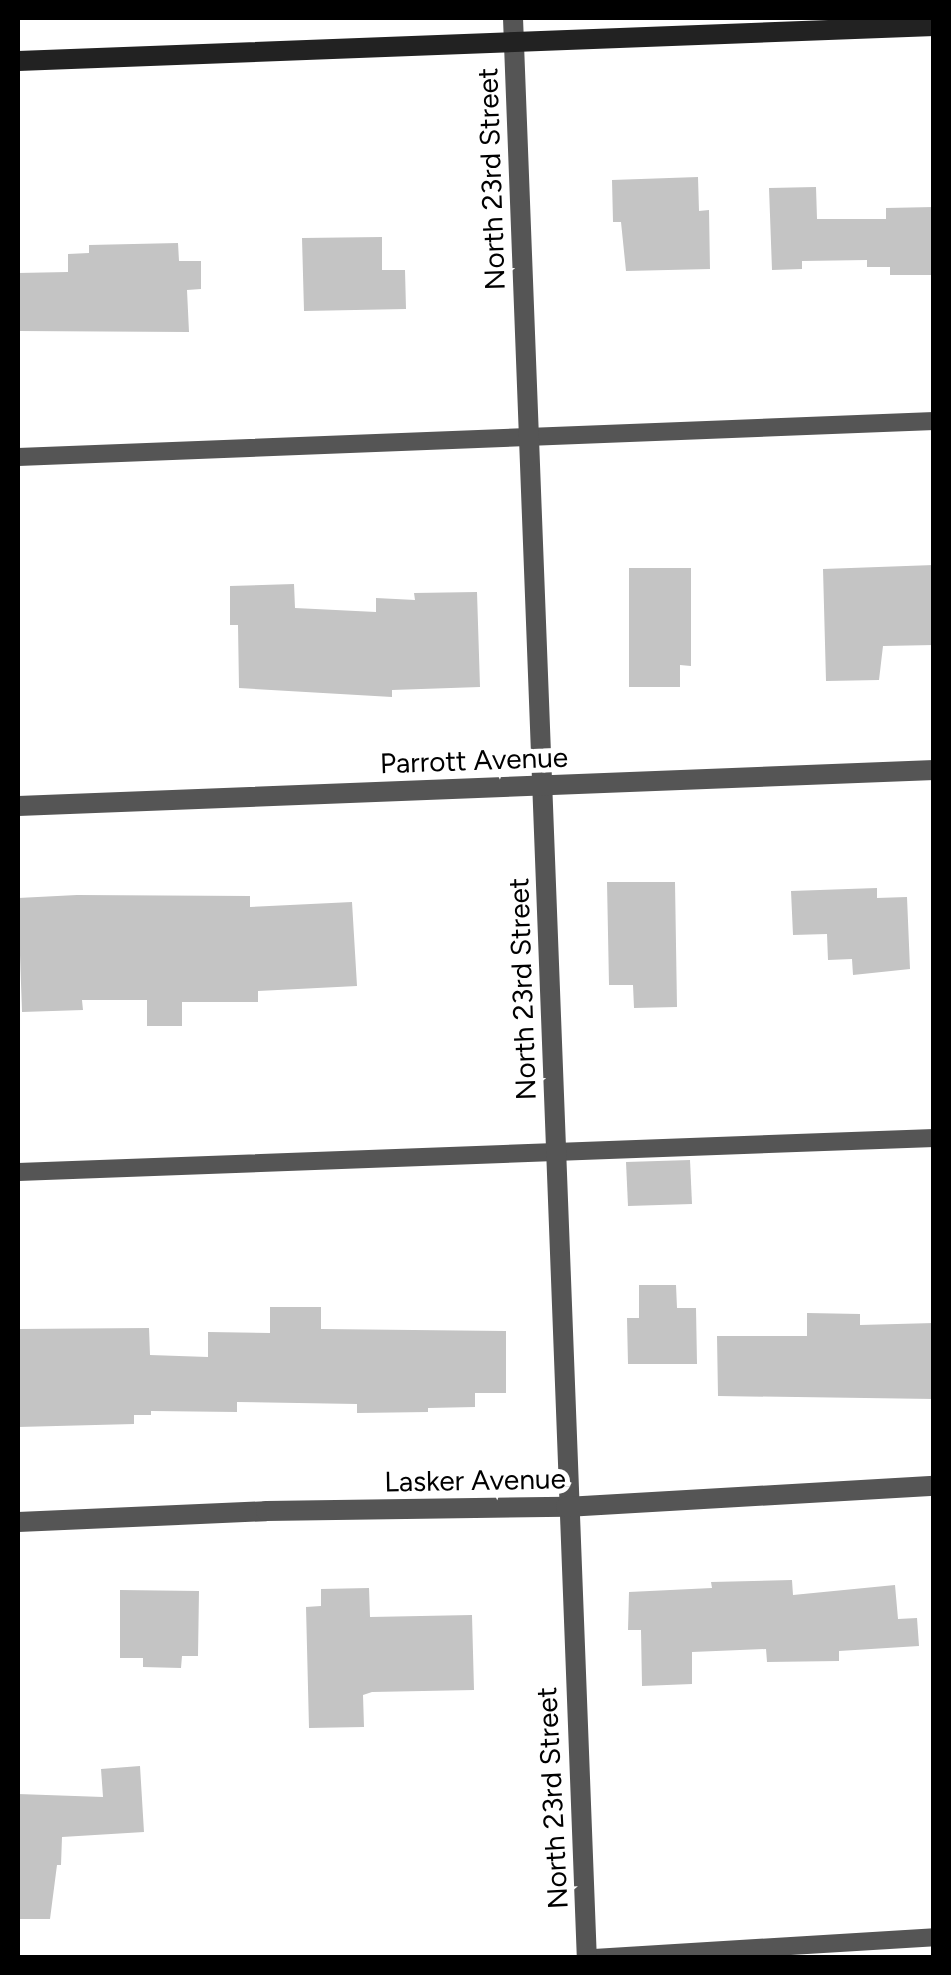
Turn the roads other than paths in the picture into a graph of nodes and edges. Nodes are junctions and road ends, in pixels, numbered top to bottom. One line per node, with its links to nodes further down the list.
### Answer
1 (513, 18): 3 (street, North 23rd Street)
2 (934, 26): 3 (street)
3 (514, 42): 4 (street); 6 (street, North 23rd Street)
4 (18, 60)
5 (934, 420): 6 (lane)
6 (528, 436): 7 (lane); 9 (street, North 23rd Street)
7 (18, 457)
8 (934, 770): 9 (street, Parrott Avenue)
9 (542, 785): 10 (street, Parrott Avenue); 12 (street, North 23rd Street)
10 (18, 806)
11 (934, 1138): 12 (lane)
12 (556, 1154): 13 (lane); 15 (street, North 23rd Street)
13 (18, 1172)
14 (934, 1486): 15 (street, Lasker Avenue)
15 (566, 1507): 16 (street, Lasker Avenue); 18 (street, North 23rd Street)
16 (18, 1522)
17 (934, 1937): 18 (lane)
18 (590, 1958)

